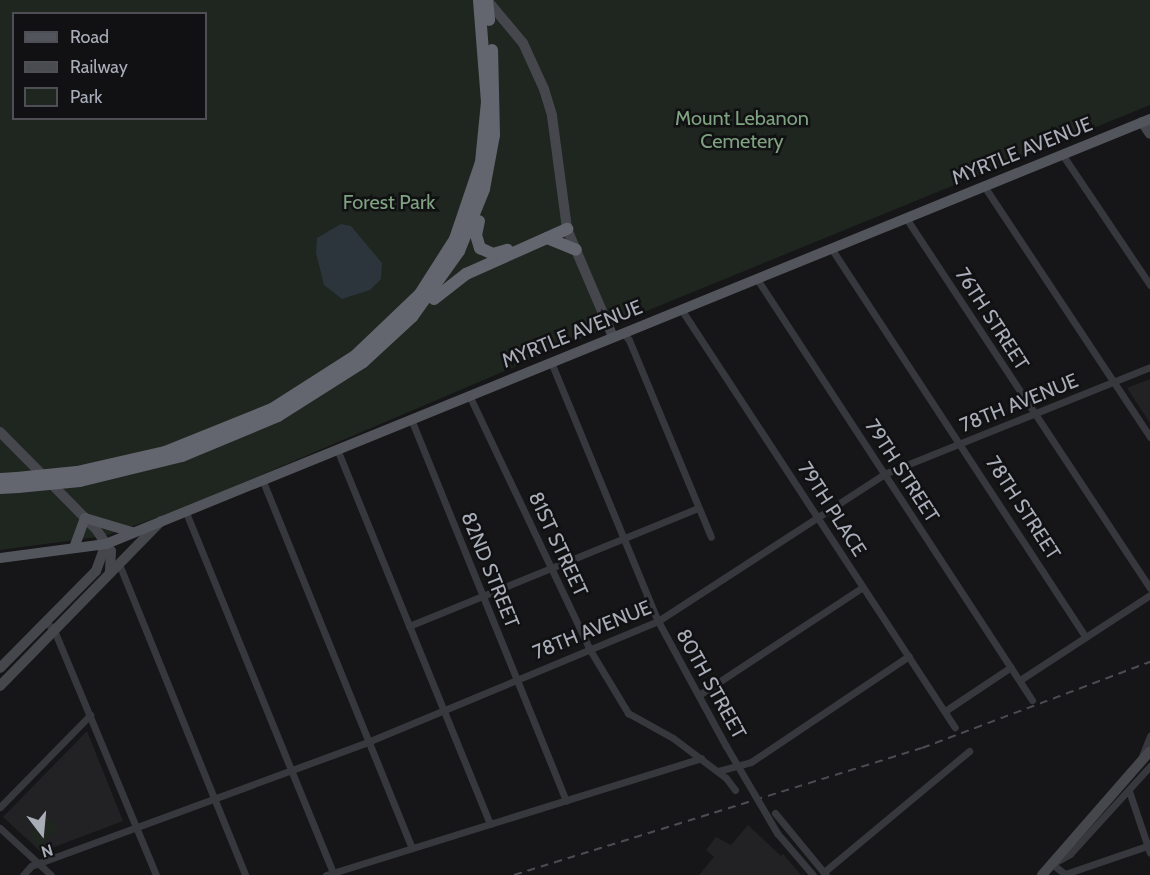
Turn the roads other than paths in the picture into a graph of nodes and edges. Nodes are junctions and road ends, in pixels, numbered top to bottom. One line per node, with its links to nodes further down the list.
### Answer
1 (479, 0): 3 (highway)
2 (487, 0): 3 (highway, bridge); 10 (main road)
3 (484, 17): 7 (highway); 30 (highway)
4 (1146, 120): 5 (main road); 6 (main road, MYRTLE AVENUE)
5 (1150, 134)
6 (1062, 154): 8 (main road, MYRTLE AVENUE); 15 (street)
7 (489, 170): 10 (highway); 17 (highway)
8 (984, 186): 9 (main road, MYRTLE AVENUE); 21 (street)
9 (906, 218): 12 (main road, MYRTLE AVENUE); 23 (street, 76TH STREET)
10 (566, 226): 11 (highway); 13 (main road)
11 (547, 238): 13 (highway); 17 (highway)
12 (831, 249): 14 (main road, MYRTLE AVENUE); 27 (street, 78TH STREET)
13 (576, 250): 18 (main road)
14 (757, 279): 16 (main road, MYRTLE AVENUE); 29 (street, 79TH STREET)
15 (1150, 285)
16 (681, 309): 18 (main road, MYRTLE AVENUE); 35 (street, 79TH PLACE)
17 (412, 317): 30 (highway)
18 (618, 335): 19 (main road, MYRTLE AVENUE); 33 (street)
19 (551, 362): 22 (main road, MYRTLE AVENUE); 40 (street, 80TH STREET)
20 (1150, 367): 21 (street, 78TH AVENUE)
21 (1113, 382): 23 (street, 78TH AVENUE); 26 (street)
22 (469, 395): 24 (main road, MYRTLE AVENUE); 45 (street, 81ST STREET)
23 (1035, 415): 27 (street, 78TH AVENUE); 48 (street, 76TH STREET)
24 (411, 419): 28 (main road, MYRTLE AVENUE); 50 (street, 82ND STREET)
25 (0, 432): 36 (main road)
26 (1150, 437)
27 (961, 444): 29 (street, 78TH AVENUE); 54 (street, 78TH STREET)
28 (337, 449): 31 (main road, MYRTLE AVENUE); 53 (street)
29 (884, 474): 35 (street, 78TH AVENUE); 57 (street, 79TH STREET)
30 (79, 476): 32 (highway, bridge)
31 (262, 479): 34 (main road, MYRTLE AVENUE); 69 (street)
32 (1, 481)
33 (698, 508): 39 (street); 40 (street)
34 (185, 510): 37 (main road, MYRTLE AVENUE); 74 (street)
35 (818, 517): 47 (street, 79TH PLACE); 51 (street, 78TH AVENUE)
36 (85, 518): 38 (main road); 41 (main road); 42 (main road)
37 (164, 519): 38 (main road, MYRTLE AVENUE); 44 (main road)
38 (132, 532): 41 (main road, MYRTLE AVENUE)
39 (711, 537)
40 (623, 539): 45 (street); 51 (street, 80TH STREET)
41 (106, 544): 42 (main road, MYRTLE AVENUE); 46 (main road); 52 (main road)
42 (74, 548): 43 (main road, MYRTLE AVENUE)
43 (0, 558)
44 (119, 564): 46 (main road); 78 (street)
45 (552, 568): 50 (street); 55 (street, 81ST STREET)
46 (110, 573): 52 (main road)
47 (863, 587): 56 (street, 79TH PLACE); 62 (street)
48 (1150, 588)
49 (1150, 595): 54 (street)
50 (483, 596): 53 (street); 59 (street, 82ND STREET)
51 (658, 621): 55 (street, 78TH AVENUE); 62 (street, 80TH STREET)
52 (50, 626): 58 (main road); 61 (main road); 66 (street)
53 (409, 626): 64 (street)
54 (1086, 637): 60 (street)
55 (590, 650): 59 (street, 78TH AVENUE); 72 (street, 81ST STREET)
56 (909, 657): 65 (street, 79TH PLACE); 75 (street)
57 (1011, 667): 60 (street, 79TH STREET); 65 (street)
58 (0, 668)
59 (516, 678): 64 (street, 78TH AVENUE); 79 (street, 82ND STREET)
60 (1020, 680): 63 (street, 79TH STREET)
61 (0, 686)
62 (699, 695): 95 (street, 80TH STREET, bridge)
63 (1032, 700)
64 (443, 710): 69 (street, 78TH AVENUE); 82 (street)
65 (945, 711): 67 (street, 79TH PLACE)
66 (90, 715): 80 (street); 83 (street)
67 (955, 727)
68 (1150, 736): 73 (street)
69 (370, 741): 74 (street, 78TH AVENUE); 85 (street)
70 (969, 751): 90 (street)
71 (1150, 751): 73 (main road)
72 (701, 758): 75 (street, 81ST STREET); 79 (street)
73 (1145, 765): 77 (street); 88 (main road)
74 (291, 769): 78 (street, 78TH AVENUE); 89 (street)
75 (718, 771): 76 (street, 81ST STREET)
76 (735, 790)
77 (1129, 791): 86 (street); 88 (street)
78 (214, 797): 83 (street, 78TH AVENUE); 94 (street)
79 (566, 801): 82 (street)
80 (0, 807)
81 (775, 813): 90 (street)
82 (490, 824): 85 (street)
83 (137, 827): 87 (street, 78TH AVENUE); 93 (street)
84 (0, 828): 87 (street)
85 (412, 848): 89 (street)
86 (1149, 850): 88 (street)
87 (38, 863): 91 (street, 78TH AVENUE); 92 (street)
88 (1052, 864): 96 (main road)
89 (330, 874)
90 (825, 874)
91 (23, 875)
92 (51, 875)
93 (156, 875)
94 (245, 875)
95 (813, 875)
96 (1042, 875)

